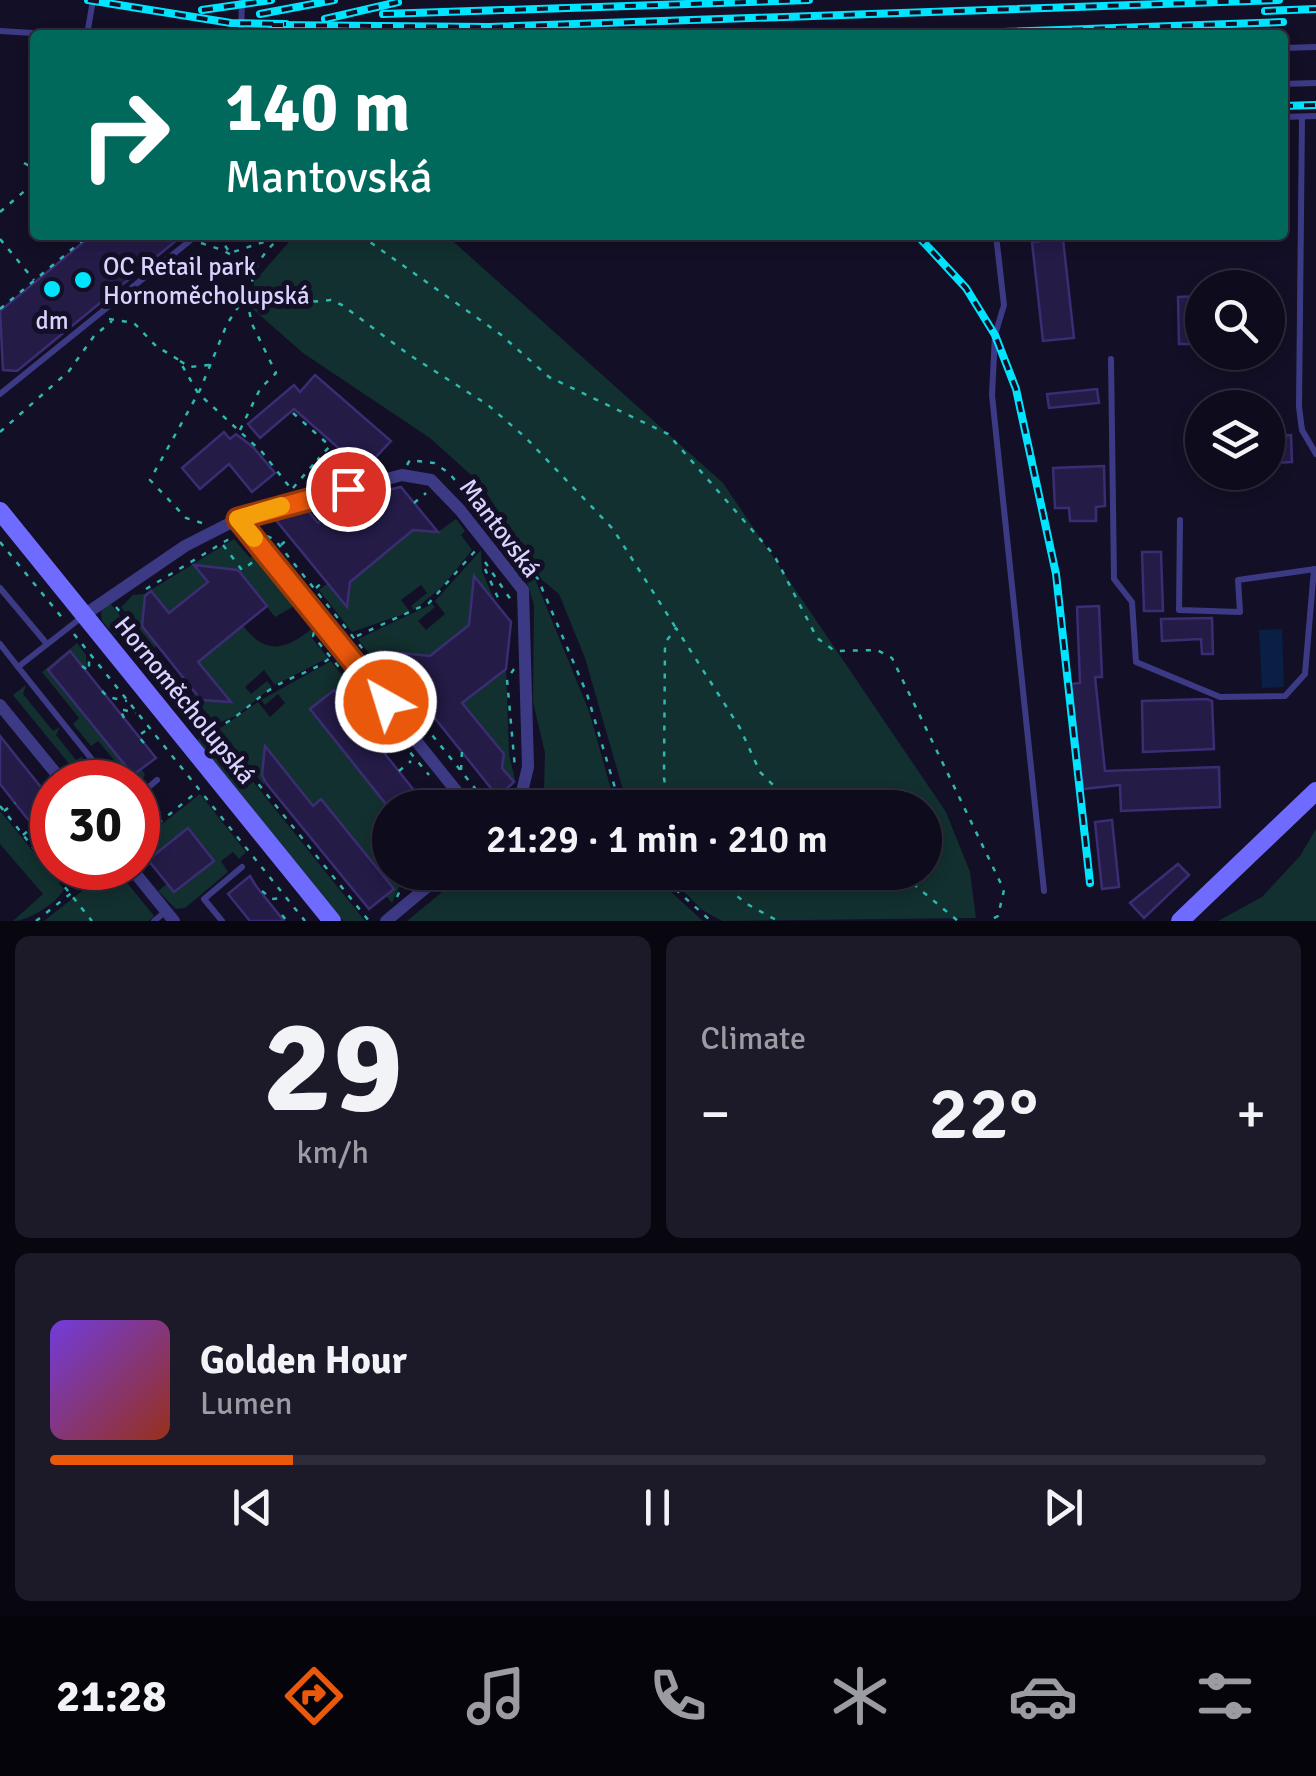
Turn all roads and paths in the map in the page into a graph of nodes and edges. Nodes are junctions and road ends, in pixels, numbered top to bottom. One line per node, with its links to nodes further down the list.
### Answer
1 (92, 0): 3 (lane)
2 (242, 0): 4 (lane)
3 (88, 30)
4 (241, 30)
5 (0, 31): 6 (lane)
6 (30, 33)
7 (1316, 46): 8 (lane)
8 (1288, 48)
9 (1316, 83): 10 (lane)
10 (1288, 84)
11 (1316, 116): 12 (lane)
12 (1302, 117): 13 (lane); 43 (lane)
13 (1288, 118)
14 (24, 163): 15 (path)
15 (30, 166)
16 (30, 186): 17 (path)
17 (0, 212)
18 (0, 240): 29 (path)
19 (83, 240): 29 (path)
20 (190, 240): 33 (lane)
21 (201, 240): 27 (path)
22 (221, 240): 27 (path)
23 (268, 240): 27 (path)
24 (277, 240): 28 (path)
25 (367, 240): 156 (path)
26 (997, 240): 139 (lane)
27 (230, 253): 28 (path)
28 (252, 277): 30 (path)
29 (34, 280): 32 (path)
30 (248, 288): 31 (path); 75 (path)
31 (247, 300): 37 (path); 41 (path)
32 (0, 309)
33 (97, 317): 34 (path); 38 (lane)
34 (113, 320): 36 (path); 42 (path)
35 (1111, 359): 66 (lane)
36 (179, 360): 37 (path); 39 (path)
37 (210, 365): 39 (path)
38 (2, 389)
39 (198, 393): 41 (path); 58 (path)
40 (293, 413): 44 (path)
41 (239, 431): 50 (path)
42 (0, 432)
43 (1316, 454)
44 (318, 459): 47 (path); 50 (path)
45 (406, 467): 119 (path)
46 (381, 473): 47 (path)
47 (336, 476): 49 (path)
48 (423, 486): 51 (path)
49 (322, 488)
50 (292, 490): 54 (path)
51 (432, 490)
52 (425, 494): 53 (path)
53 (414, 503)
54 (280, 507): 56 (street, Mantovská); 118 (street, Mantovská)
55 (0, 511): 74 (street, Hornoměcholupská)
56 (238, 519): 58 (street, Mantovská); 59 (street)
57 (1180, 520): 66 (lane)
58 (218, 527): 74 (street, Mantovská)
59 (252, 535): 62 (path); 63 (path); 79 (street)
60 (290, 538): 63 (path)
61 (0, 542): 74 (path)
62 (221, 543): 64 (path); 70 (path)
63 (280, 546): 69 (path)
64 (260, 557)
65 (485, 567): 72 (path); 72 (path); 76 (path)
66 (1315, 569)
67 (325, 580): 69 (path)
68 (0, 588): 78 (lane)
69 (315, 589): 76 (path)
70 (131, 590)
71 (122, 596): 86 (path)
72 (510, 600): 73 (path)
73 (518, 606)
74 (77, 620): 78 (lane); 80 (path); 106 (street, Hornoměcholupská)
75 (676, 628): 120 (path); 121 (path)
76 (354, 638): 79 (path); 87 (path)
77 (0, 644): 85 (lane)
78 (48, 644): 85 (lane)
79 (342, 648): 81 (path); 116 (street)
80 (88, 652): 83 (path); 92 (path)
81 (330, 658): 91 (path); 104 (path)
82 (142, 661): 88 (path)
83 (82, 666)
84 (516, 666): 114 (path)
85 (18, 667): 108 (lane)
86 (167, 670): 88 (path); 101 (path)
87 (386, 676): 89 (path); 89 (path)
88 (156, 679): 99 (path)
89 (393, 686): 102 (path)
90 (102, 691): 92 (path)
91 (360, 696): 94 (path); 96 (path)
92 (128, 702): 95 (path)
93 (0, 705): 107 (street)
94 (371, 710): 96 (path); 109 (path)
95 (138, 714): 98 (path); 103 (path)
96 (363, 716): 100 (path)
97 (434, 717): 102 (path)
98 (124, 718)
99 (188, 719)
100 (358, 720)
101 (210, 724): 104 (path); 106 (path)
102 (424, 725): 110 (path)
103 (149, 728): 105 (path); 115 (path)
104 (214, 728): 151 (path)
105 (144, 743)
106 (186, 743): 150 (street, Hornoměcholupská)
107 (45, 760)
108 (92, 760)
109 (412, 760): 111 (path); 113 (path)
110 (452, 760): 112 (path); 112 (path)
111 (399, 770)
112 (461, 770): 117 (path)
113 (439, 780)
114 (518, 780)
115 (199, 790): 126 (path); 141 (path)
116 (456, 790)
117 (477, 790)
118 (522, 790)
119 (616, 790)
120 (666, 790)
121 (778, 790)
122 (1316, 790): 157 (street)
123 (15, 802): 125 (path)
124 (0, 806): 125 (path)
125 (4, 811): 128 (path)
126 (160, 822)
127 (30, 829): 128 (path)
128 (23, 835): 129 (path)
129 (30, 843)
130 (242, 867): 147 (lane)
131 (67, 890): 140 (path)
132 (75, 890): 140 (path)
133 (149, 890): 142 (street)
134 (262, 890): 141 (path)
135 (423, 890): 152 (street)
136 (676, 890): 153 (path)
137 (734, 890): 154 (path)
138 (921, 890): 155 (path)
139 (1044, 891)
140 (70, 894): 144 (path); 145 (path)
141 (286, 897): 149 (path)
142 (170, 916): 146 (lane)
143 (282, 916): 148 (path)
144 (36, 921)
145 (92, 921)
146 (154, 921)
147 (222, 921)
148 (288, 921)
149 (305, 921)
150 (332, 921)
151 (370, 921)
152 (386, 921)
153 (710, 921)
154 (778, 921)
155 (958, 921)
156 (988, 921)
157 (1180, 921)

